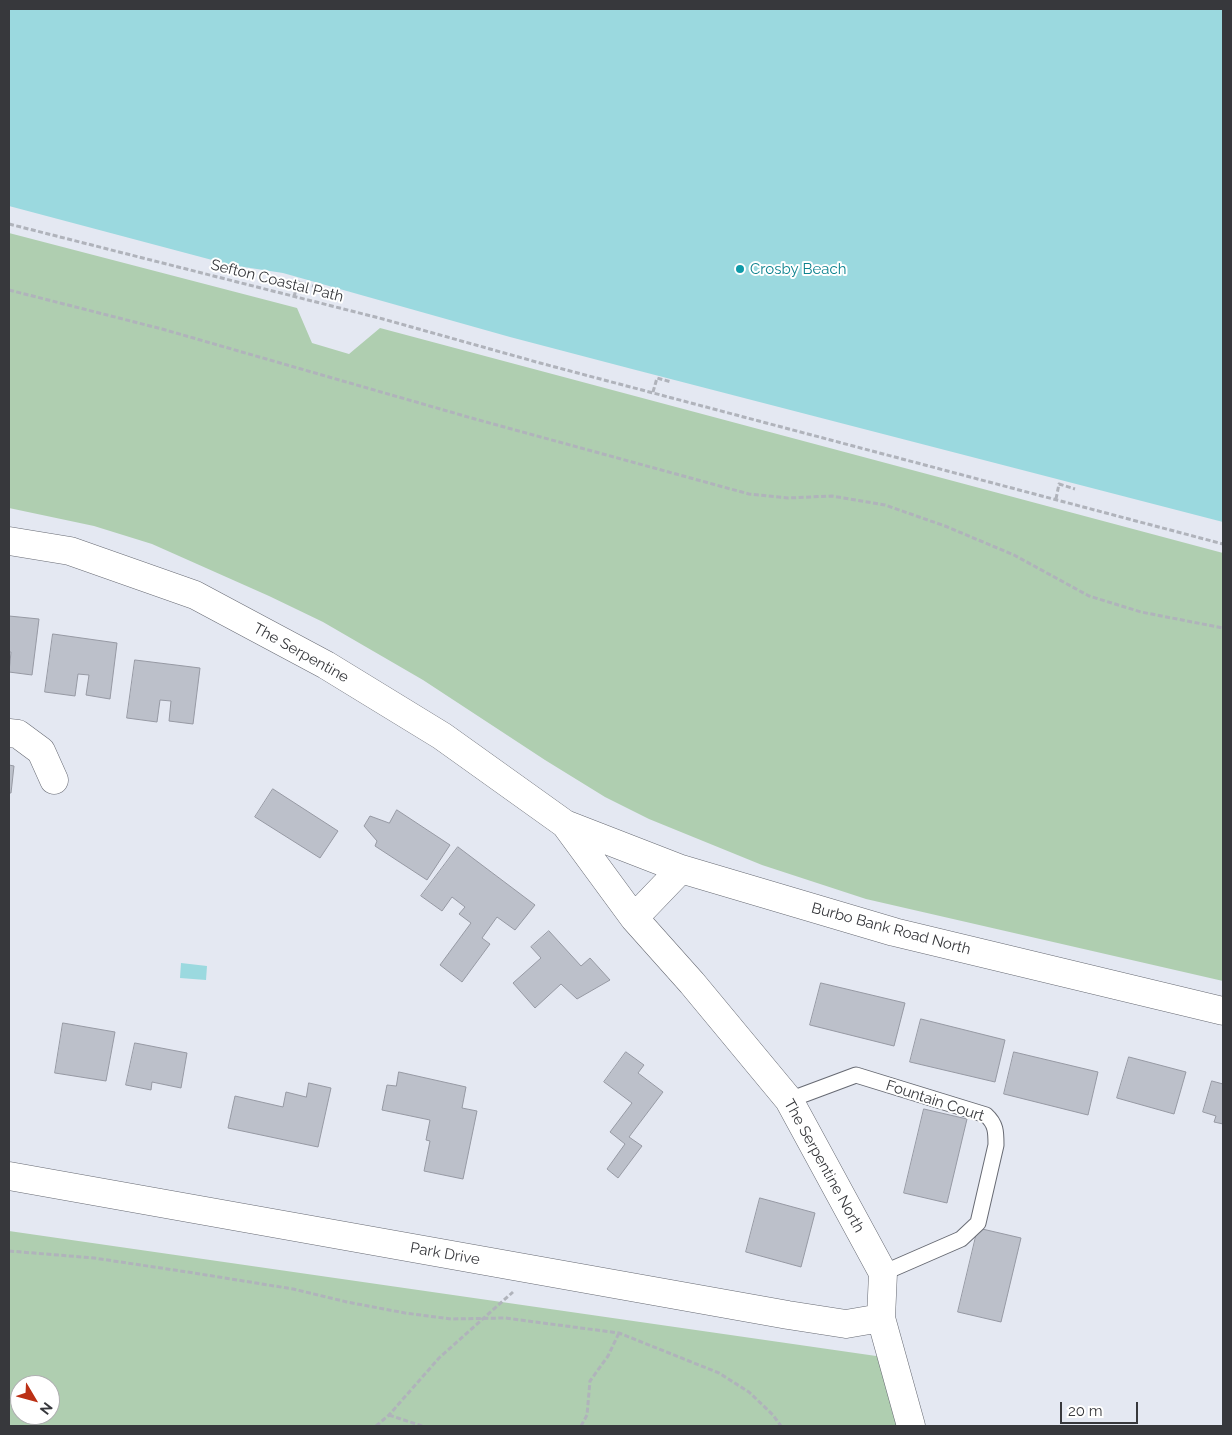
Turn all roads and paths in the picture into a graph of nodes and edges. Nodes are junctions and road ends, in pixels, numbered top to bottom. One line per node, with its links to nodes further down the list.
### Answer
1 (9, 224): 4 (path, Sefton Coastal Path)
2 (313, 286): 4 (path)
3 (9, 290): 11 (path)
4 (294, 298): 6 (path, Sefton Coastal Path)
5 (671, 382): 6 (path)
6 (653, 392): 8 (path, Sefton Coastal Path)
7 (1075, 489): 8 (path)
8 (1056, 499): 10 (path, Sefton Coastal Path)
9 (9, 541): 14 (street, The Serpentine)
10 (1223, 544)
11 (1223, 628)
12 (9, 733): 13 (street)
13 (54, 780)
14 (565, 824): 15 (street, Burbo Bank Road North); 16 (street, The Serpentine North)
15 (681, 869): 16 (street); 17 (street, Burbo Bank Road North)
16 (634, 918): 18 (street, The Serpentine North)
17 (1223, 1011)
18 (789, 1100): 21 (street, The Serpentine North); 21 (lane, Fountain Court)
19 (9, 1176): 22 (street, Park Drive)
20 (9, 1251): 23 (path)
21 (883, 1273): 22 (street)
22 (881, 1318): 30 (street)
23 (482, 1319): 24 (path); 25 (path)
24 (619, 1333): 28 (path); 29 (path)
25 (389, 1415): 26 (path); 27 (path)
26 (376, 1426)
27 (422, 1426)
28 (581, 1426)
29 (781, 1426)
30 (911, 1426)

